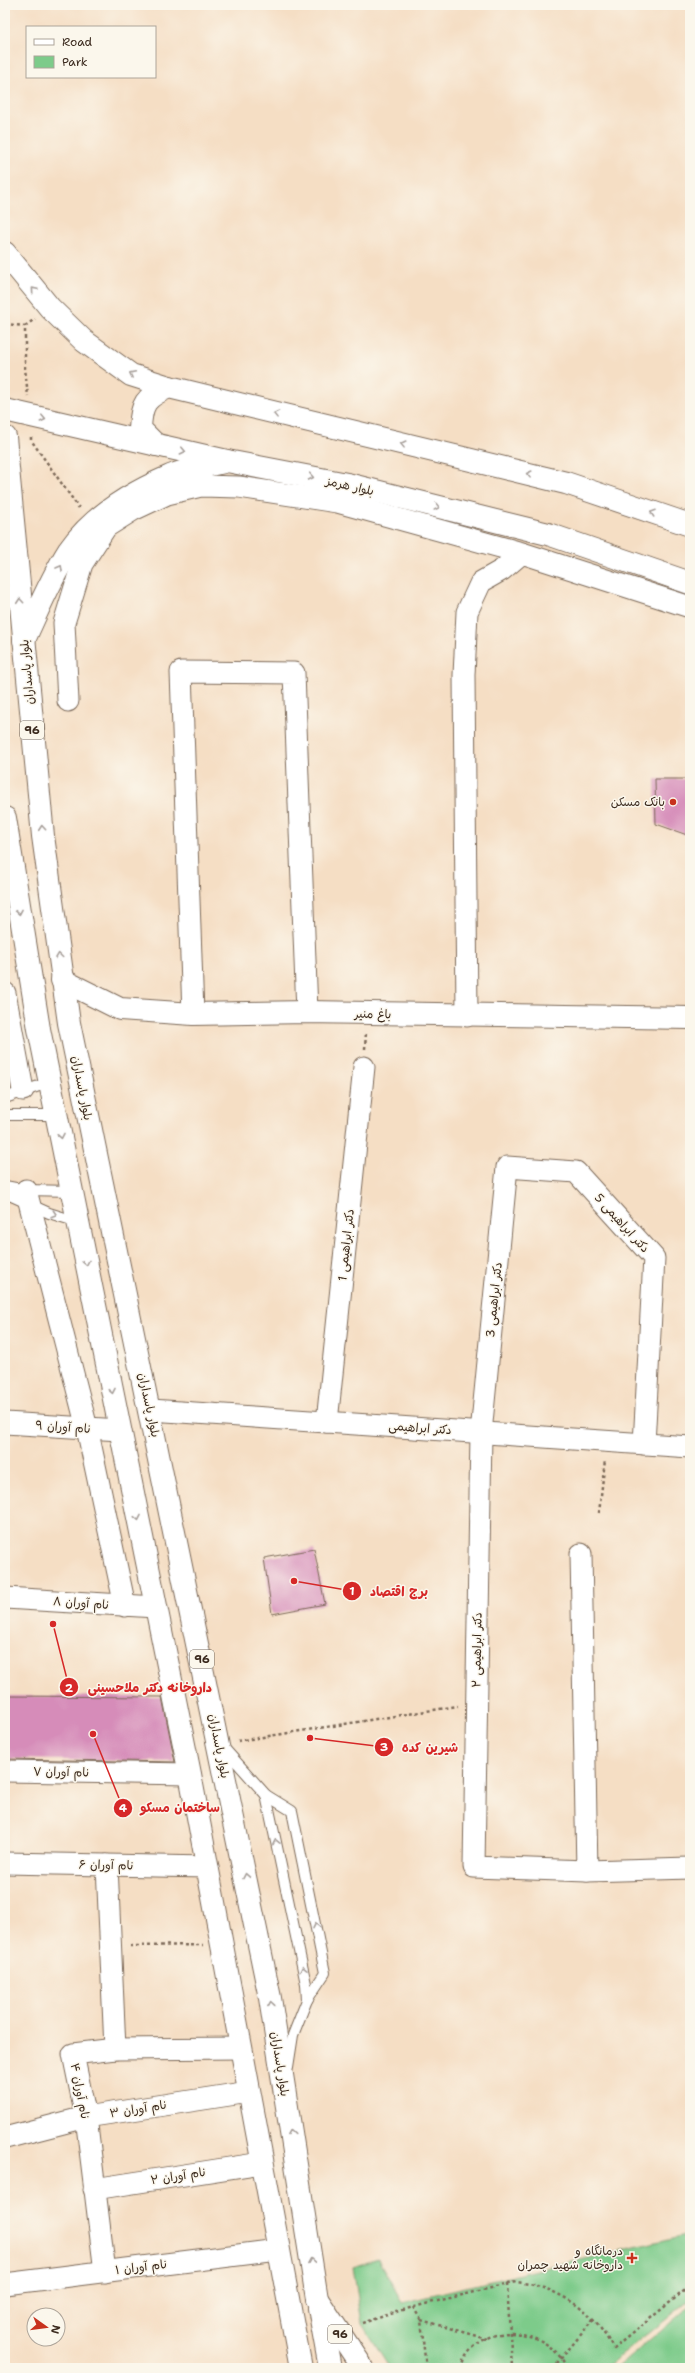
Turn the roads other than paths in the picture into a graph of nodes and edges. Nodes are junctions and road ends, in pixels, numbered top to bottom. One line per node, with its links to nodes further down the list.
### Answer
1 (5, 253): 2 (main road, one-way to 1)
2 (169, 388): 5 (main road); 7 (main road, one-way to 2)
3 (5, 410): 5 (main road, بلوار هرمز, one-way to 5)
4 (5, 437): 11 (main road, بلوار پاسداران / 96, one-way to 4)
5 (156, 445): 6 (main road, بلوار هرمز, one-way to 6)
6 (227, 461): 9 (main road, بلوار هرمز, one-way to 9); 11 (main road, one-way to 6)
7 (690, 525)
8 (522, 553): 10 (street); 12 (street); 20 (street)
9 (690, 583)
10 (690, 606)
11 (24, 641): 15 (main road, بلوار پاسداران / 96, one-way to 11)
12 (68, 701)
13 (5, 818): 14 (main road)
14 (8, 871): 16 (main road, one-way to 16)
15 (62, 980): 19 (main road, باغ منیر); 33 (main road, بلوار پاسداران / 96)
16 (33, 991): 17 (street); 23 (main road)
17 (5, 994): 24 (street)
18 (307, 1012): 19 (main road, باغ منیر); 19 (street); 20 (main road, باغ منیر)
19 (193, 1014)
20 (467, 1016): 21 (main road, باغ منیر)
21 (690, 1018)
22 (364, 1068): 34 (street, دکتر ابراهیمی 1)
23 (50, 1082): 24 (lane); 25 (main road)
24 (14, 1094)
25 (56, 1115): 26 (lane); 29 (main road, one-way to 29)
26 (5, 1116)
27 (507, 1167): 38 (street, دکتر ابراهیمی 3); 39 (street, دکتر ابراهیمی 5)
28 (5, 1186): 31 (lane)
29 (72, 1191): 31 (lane); 32 (main road)
30 (5, 1193): 31 (lane)
31 (28, 1197): 32 (lane, one-way to 32); 36 (street)
32 (78, 1222): 37 (main road, one-way to 37)
33 (150, 1410): 34 (street, دکتر ابراهیمی); 45 (main road, بلوار پاسداران / 96)
34 (327, 1422): 38 (street, دکتر ابراهیمی)
35 (5, 1423): 36 (street, نام آوران ۹)
36 (87, 1428): 37 (street, نام آوران ۹); 43 (street)
37 (120, 1430): 44 (main road, one-way to 44)
38 (481, 1433): 39 (street, دکتر ابراهیمی); 53 (street, دکتر ابراهیمی ۲)
39 (644, 1444): 40 (street, دکتر ابراهیمی)
40 (690, 1447)
41 (580, 1554): 53 (street)
42 (5, 1598): 43 (street, نام آوران ۸)
43 (125, 1606): 44 (street, نام آوران ۸)
44 (156, 1607): 47 (main road)
45 (219, 1744): 48 (lane); 58 (main road, بلوار پاسداران / 96, one-way to 45)
46 (5, 1771): 47 (street, نام آوران ۷)
47 (190, 1774): 51 (main road)
48 (266, 1795): 54 (lane, one-way to 48); 54 (lane, one-way to 48)
49 (5, 1863): 50 (street, نام آوران ۶)
50 (107, 1865): 51 (street, نام آوران ۶); 56 (street)
51 (207, 1867): 55 (main road)
52 (690, 1868): 53 (street)
53 (587, 1871)
54 (307, 2000): 58 (lane)
55 (241, 2048): 56 (street, نام آوران ۴); 57 (main road)
56 (115, 2049): 59 (street, نام آوران ۴)
57 (249, 2092): 59 (street, نام آوران ۳); 61 (main road)
58 (286, 2103): 66 (main road, بلوار پاسداران / 96, one-way to 58)
59 (86, 2117): 60 (street, نام آوران ۳); 62 (street, نام آوران ۴)
60 (5, 2138)
61 (262, 2163): 62 (street, نام آوران ۲); 63 (main road)
62 (94, 2190): 64 (street, نام آوران ۴)
63 (278, 2250): 64 (street, نام آوران ۱); 67 (main road)
64 (104, 2272): 65 (street, نام آوران ۱)
65 (5, 2284)
66 (317, 2299): 68 (main road, بلوار پاسداران); 69 (main road, 96)
67 (301, 2368)
68 (330, 2368)
69 (363, 2368)

